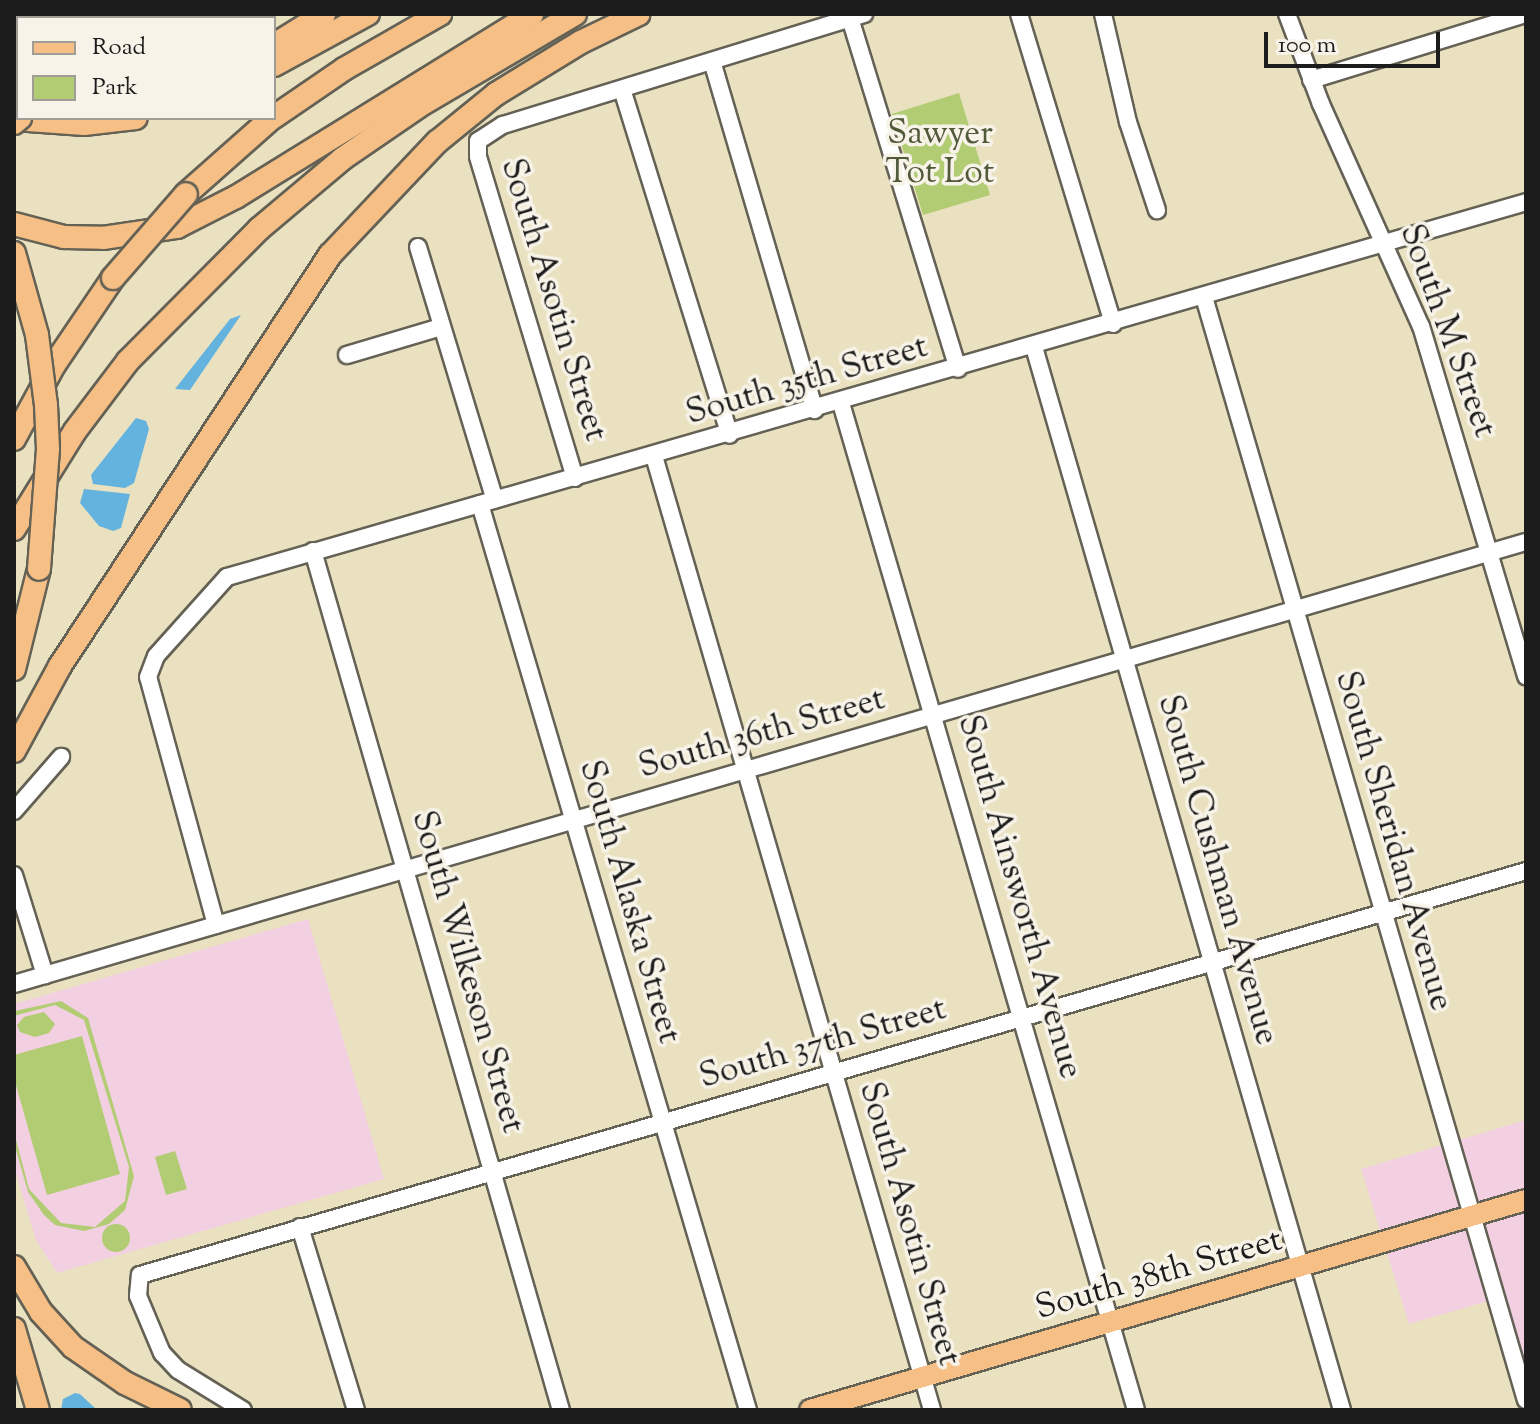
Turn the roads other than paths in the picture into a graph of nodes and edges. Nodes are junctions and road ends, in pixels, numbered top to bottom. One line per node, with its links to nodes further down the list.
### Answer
1 (324, 14): 12 (highway)
2 (368, 14): 14 (highway)
3 (440, 14): 17 (highway)
4 (532, 14): 23 (highway)
5 (575, 14): 40 (highway)
6 (639, 14): 49 (highway)
7 (1019, 14): 28 (street)
8 (1103, 14): 22 (street)
9 (1287, 14): 15 (street, South M Street)
10 (1525, 14): 15 (street)
11 (857, 16): 13 (street); 32 (street)
12 (276, 44)
13 (712, 61): 16 (street); 34 (street)
14 (276, 64)
15 (1311, 80): 24 (street, South M Street)
16 (622, 89): 35 (street); 38 (street, South Asotin Street)
17 (276, 115)
18 (16, 120): 19 (highway)
19 (119, 120)
20 (270, 120): 36 (highway, bridge)
21 (1526, 202): 24 (street, South 35th Street)
22 (1157, 210)
23 (14, 224)
24 (1385, 244): 27 (street, South 35th Street); 43 (street, South M Street)
25 (418, 247): 29 (street, South Alaska Street)
26 (14, 253): 46 (highway, bridge)
27 (1204, 297): 28 (street, South 35th Street); 44 (street, South Sheridan Avenue)
28 (1113, 324): 30 (street, South 35th Street)
29 (441, 327): 31 (street); 39 (street, South Alaska Street)
30 (1034, 347): 32 (street, South 35th Street); 45 (street, South Cushman Avenue)
31 (347, 355)
32 (958, 369): 33 (street, South 35th Street)
33 (841, 403): 34 (street, South 35th Street); 48 (street, South Ainsworth Avenue)
34 (815, 410): 35 (street, South 35th Street)
35 (730, 435): 37 (street, South 35th Street)
36 (14, 439)
37 (654, 456): 38 (street, South 35th Street); 51 (street, South Asotin Street)
38 (575, 478): 39 (street, South 35th Street)
39 (488, 502): 42 (street, South 35th Street); 53 (street, South Alaska Street)
40 (14, 529)
41 (1526, 542): 43 (street, South 36th Street)
42 (313, 551): 54 (street, South Wilkeson Street); 58 (street, South 35th Street)
43 (1490, 553): 44 (street, South 36th Street); 47 (street, South M Street)
44 (1295, 610): 45 (street, South 36th Street); 57 (street, South Sheridan Avenue)
45 (1125, 661): 48 (street, South 36th Street); 59 (street, South Cushman Avenue)
46 (14, 669)
47 (1526, 677)
48 (935, 716): 51 (street, South 36th Street); 62 (street, South Ainsworth Avenue)
49 (14, 751)
50 (61, 757): 52 (street)
51 (745, 770): 53 (street, South 36th Street); 63 (street, South Asotin Street)
52 (14, 811)
53 (574, 820): 54 (street, South 36th Street); 64 (street, South Alaska Street)
54 (407, 869): 58 (street, South 36th Street); 65 (street, South Wilkeson Street)
55 (1526, 871): 57 (street, South 37th Street)
56 (14, 875): 60 (street)
57 (1383, 913): 59 (street, South 37th Street); 67 (street, South Sheridan Avenue)
58 (216, 925): 60 (street, South 36th Street)
59 (1213, 963): 62 (street, South 37th Street); 70 (street, South Cushman Avenue)
60 (45, 975): 61 (street, South 36th Street)
61 (14, 984)
62 (1023, 1017): 63 (street, South 37th Street); 71 (street, South Ainsworth Avenue)
63 (833, 1072): 64 (street, South 37th Street); 73 (street, South Asotin Street)
64 (663, 1122): 65 (street, South 37th Street); 80 (street, South Alaska Street)
65 (492, 1171): 68 (street, South 37th Street); 79 (street, South Wilkeson Street)
66 (1526, 1200): 67 (main road, South 38th Street)
67 (1471, 1216): 70 (main road, South 38th Street); 74 (street, South Sheridan Avenue)
68 (300, 1227): 77 (street, South 37th Street); 78 (street)
69 (14, 1267): 76 (highway)
70 (1300, 1267): 71 (main road, South 38th Street); 84 (street, South Cushman Avenue)
71 (1110, 1323): 73 (main road, South 38th Street); 83 (street, South Ainsworth Avenue)
72 (14, 1329): 75 (highway)
73 (922, 1378): 81 (main road, South 38th Street); 82 (street, South Asotin Street)
74 (1526, 1400)
75 (38, 1410)
76 (180, 1410)
77 (243, 1410)
78 (356, 1410)
79 (561, 1410)
80 (748, 1410)
81 (810, 1410)
82 (932, 1410)
83 (1136, 1410)
84 (1342, 1410)

